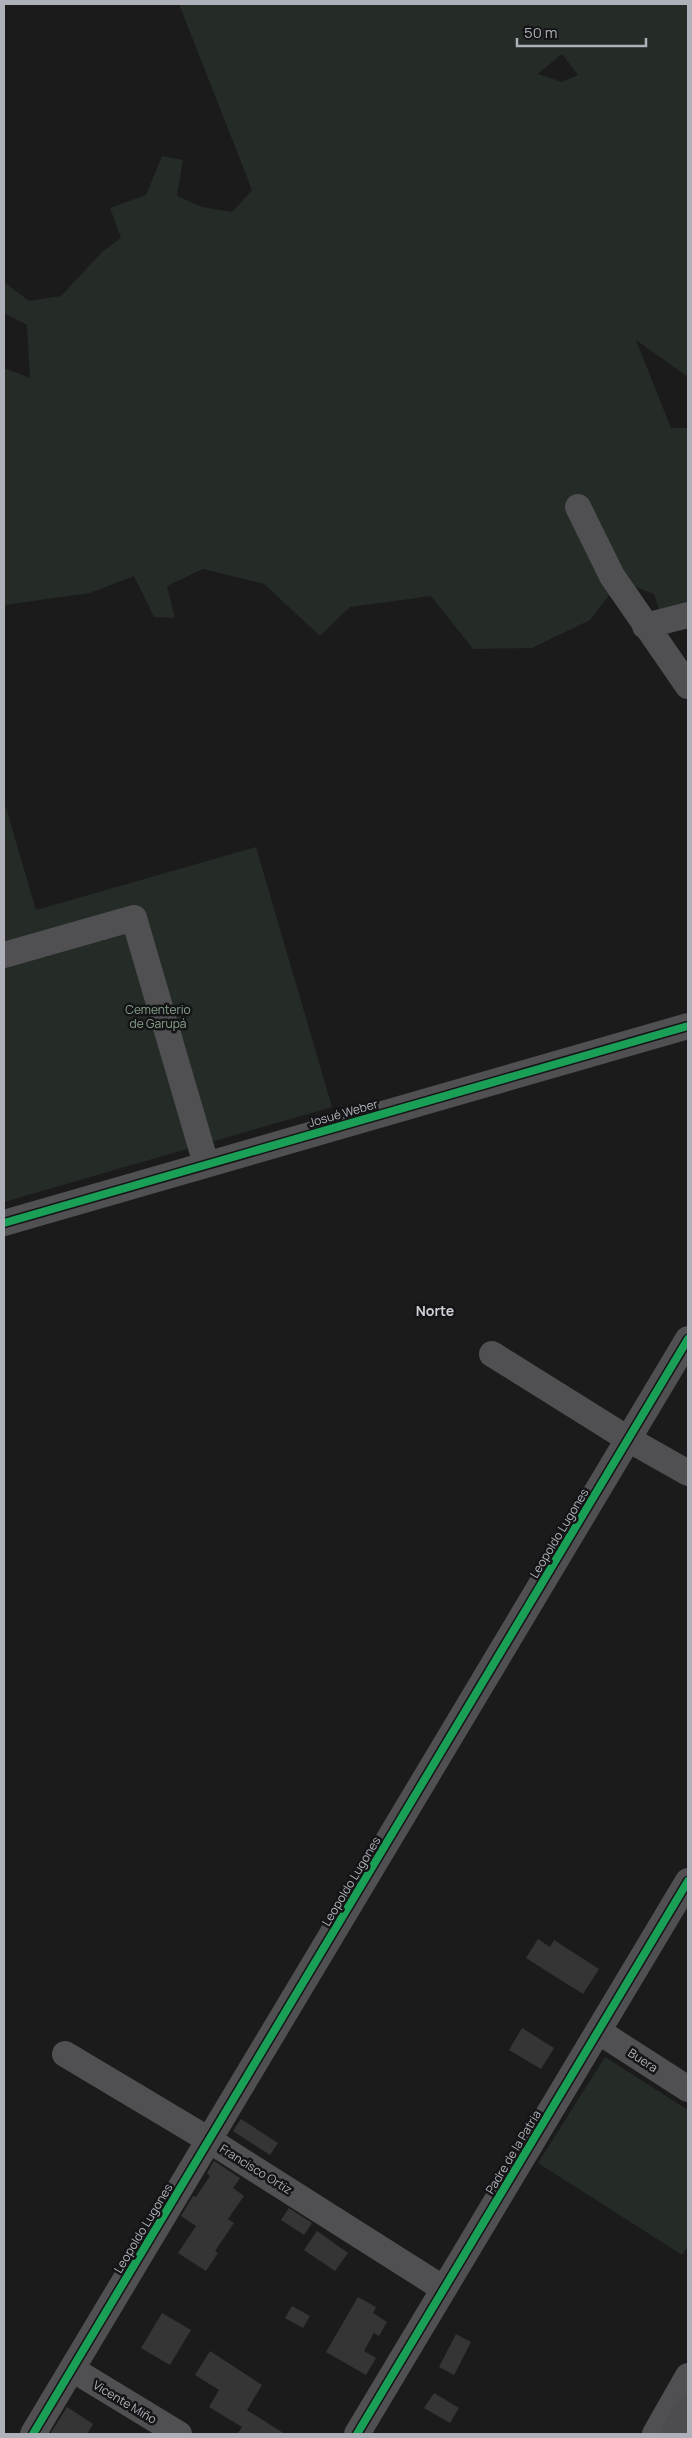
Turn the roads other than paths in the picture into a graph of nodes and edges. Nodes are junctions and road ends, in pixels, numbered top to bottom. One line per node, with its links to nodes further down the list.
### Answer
1 (578, 508): 3 (street)
2 (688, 615): 3 (street)
3 (645, 626): 4 (street)
4 (688, 686)
5 (4, 955): 7 (street)
6 (688, 1026): 7 (street, Josué Weber)
7 (206, 1164): 8 (street, Josué Weber)
8 (4, 1223)
9 (688, 1339): 11 (street, Leopoldo Lugones)
10 (492, 1354): 11 (street)
11 (628, 1439): 12 (street); 17 (street, Leopoldo Lugones)
12 (688, 1473)
13 (688, 1882): 14 (street, Padre de la Patria)
14 (598, 2031): 16 (street, Buera); 18 (street, Padre de la Patria)
15 (65, 2054): 17 (street, Francisco Ortiz)
16 (688, 2089)
17 (209, 2140): 18 (street, Francisco Ortiz); 19 (street, Leopoldo Lugones)
18 (444, 2289): 24 (street, Padre de la Patria)
19 (72, 2369): 22 (street, Leopoldo Lugones); 23 (street, Vicente Miño)
20 (688, 2376): 25 (street)
21 (688, 2410): 26 (main road)
22 (33, 2434)
23 (179, 2434)
24 (357, 2434)
25 (655, 2434)
26 (674, 2434)

